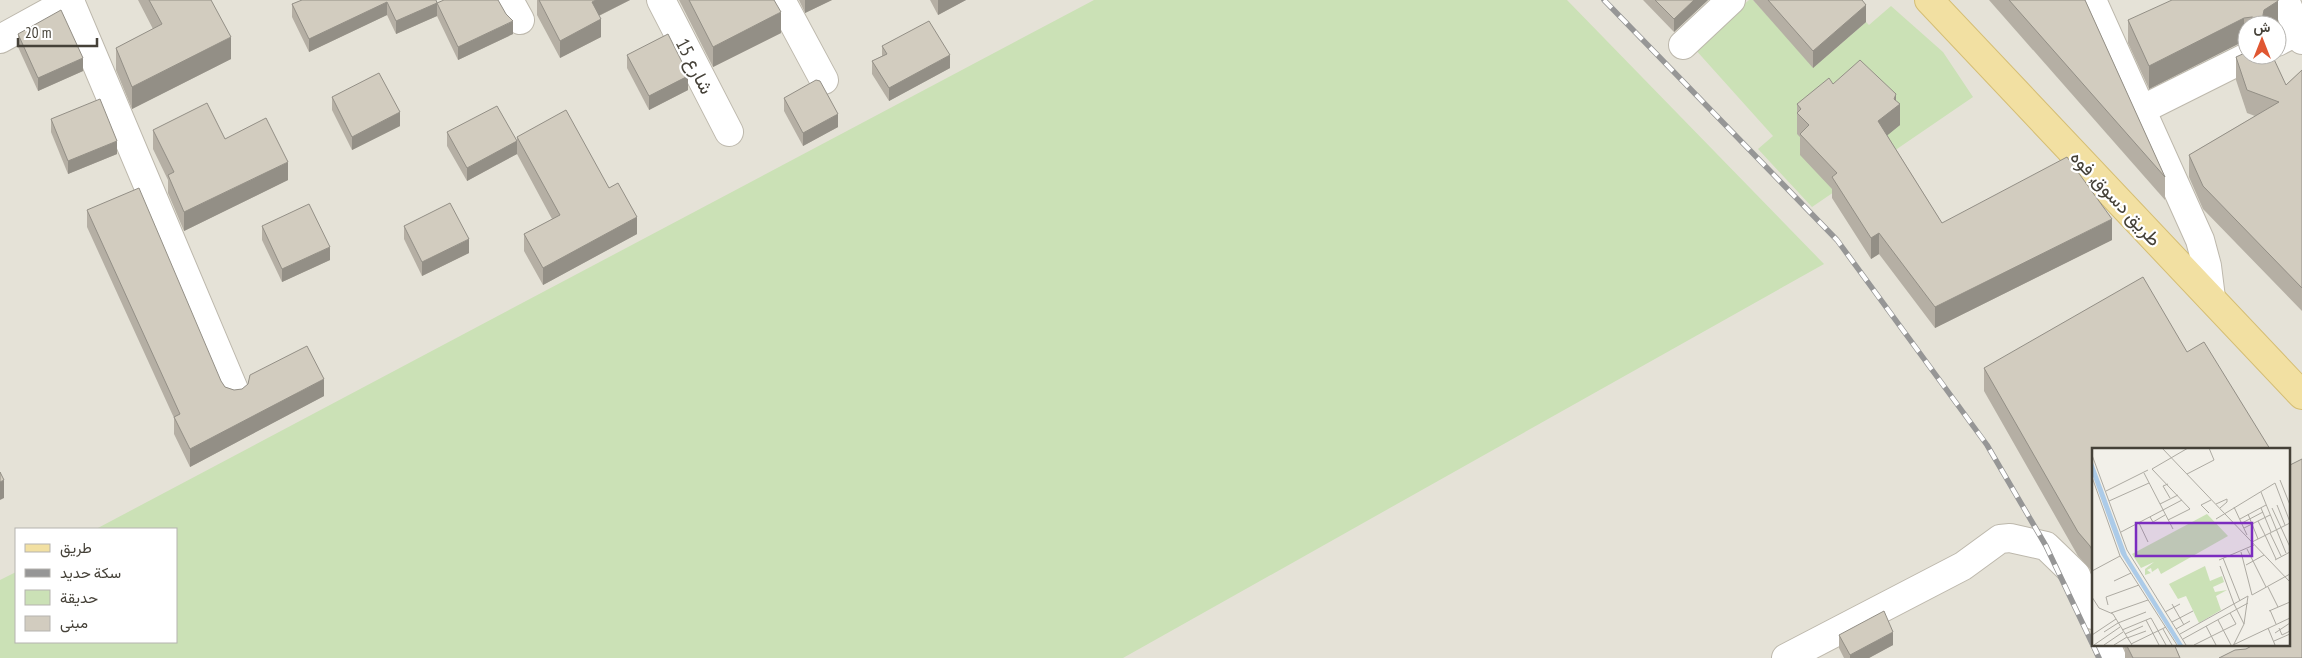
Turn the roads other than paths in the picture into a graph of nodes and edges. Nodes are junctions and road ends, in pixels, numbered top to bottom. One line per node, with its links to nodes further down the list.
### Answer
1 (70, 0): 9 (street); 17 (street)
2 (661, 0): 14 (street, شارع 15)
3 (781, 0): 12 (street)
4 (1731, 0): 10 (street)
5 (1929, 0): 15 (main road, طريق دسوق, فوه)
6 (2285, 0): 8 (street)
7 (2096, 2): 13 (street)
8 (2295, 36)
9 (0, 39)
10 (1683, 44)
11 (2237, 62): 13 (street)
12 (824, 80)
13 (2142, 110): 15 (street)
14 (729, 132)
15 (2211, 298): 16 (main road, طريق دسوق, فوه)
16 (2299, 386)
17 (235, 392)
18 (2085, 570): 19 (street); 21 (street)
19 (2092, 609)
20 (2107, 646): 22 (street)
21 (1786, 658)
22 (2112, 658)

